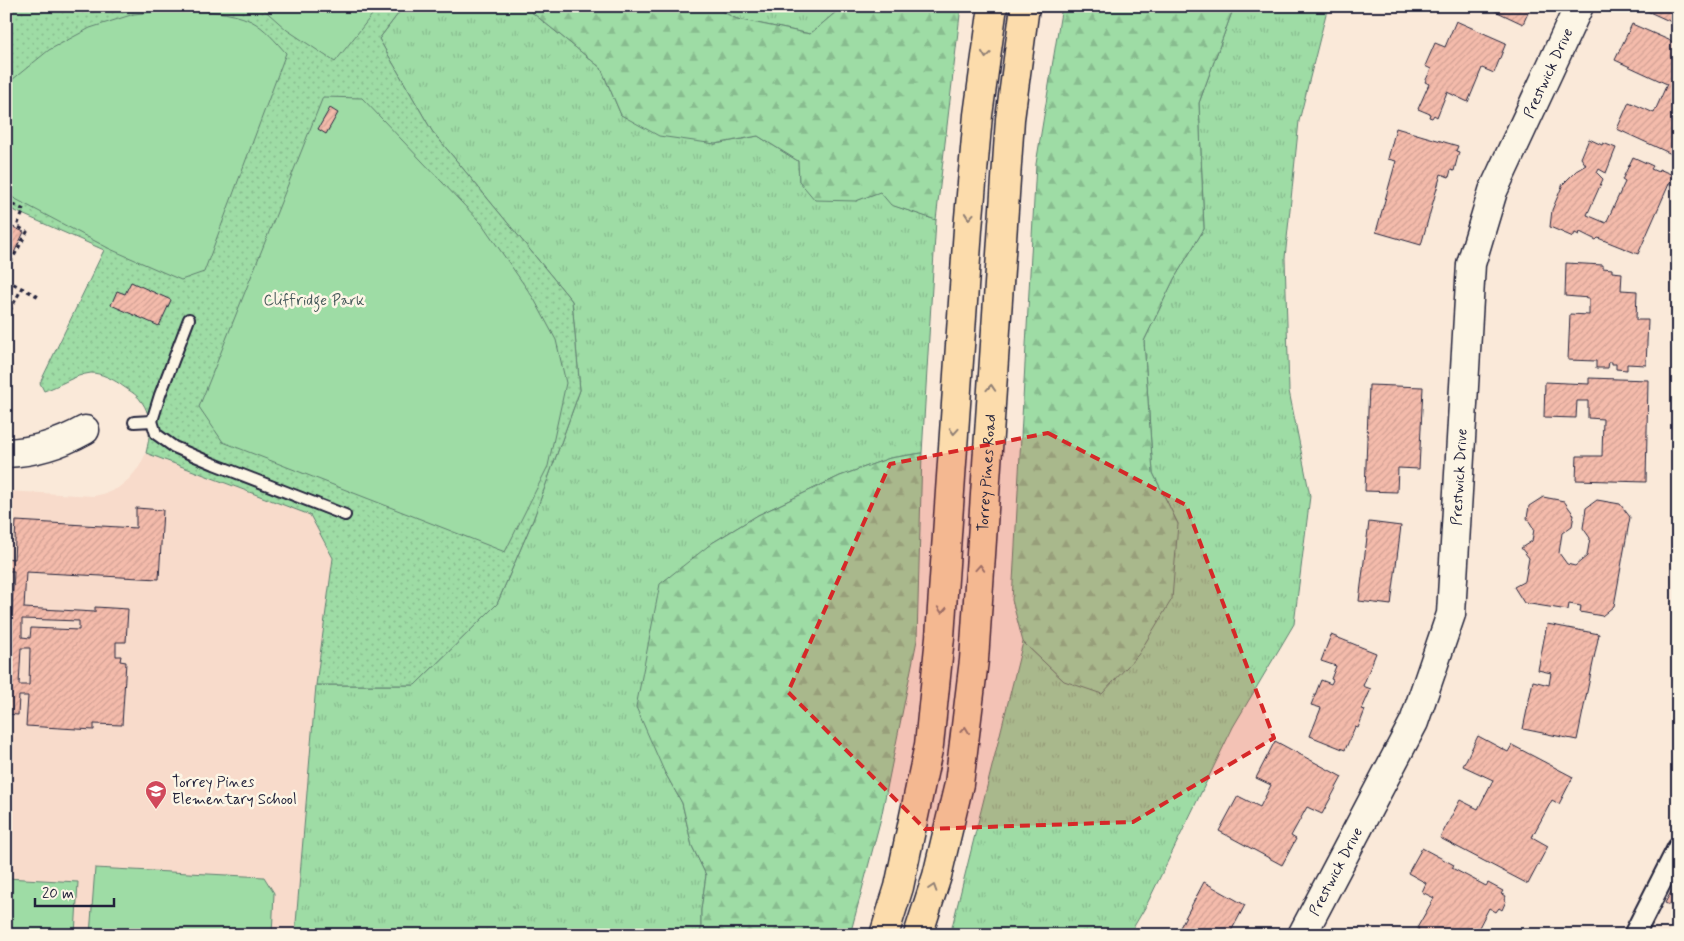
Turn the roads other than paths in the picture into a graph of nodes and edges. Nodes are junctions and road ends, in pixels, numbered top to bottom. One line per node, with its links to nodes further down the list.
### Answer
1 (993, 6): 11 (main road, one-way to 11)
2 (1025, 6): 12 (main road, Torrey Pines Road, one-way to 2)
3 (1579, 6): 13 (street, Prestwick Drive)
4 (189, 319): 5 (lane)
5 (152, 421): 6 (lane); 9 (lane)
6 (134, 422)
7 (85, 430): 8 (street)
8 (6, 453)
9 (345, 515)
10 (1678, 848): 14 (street)
11 (884, 935)
12 (918, 935)
13 (1302, 935)
14 (1634, 935)

